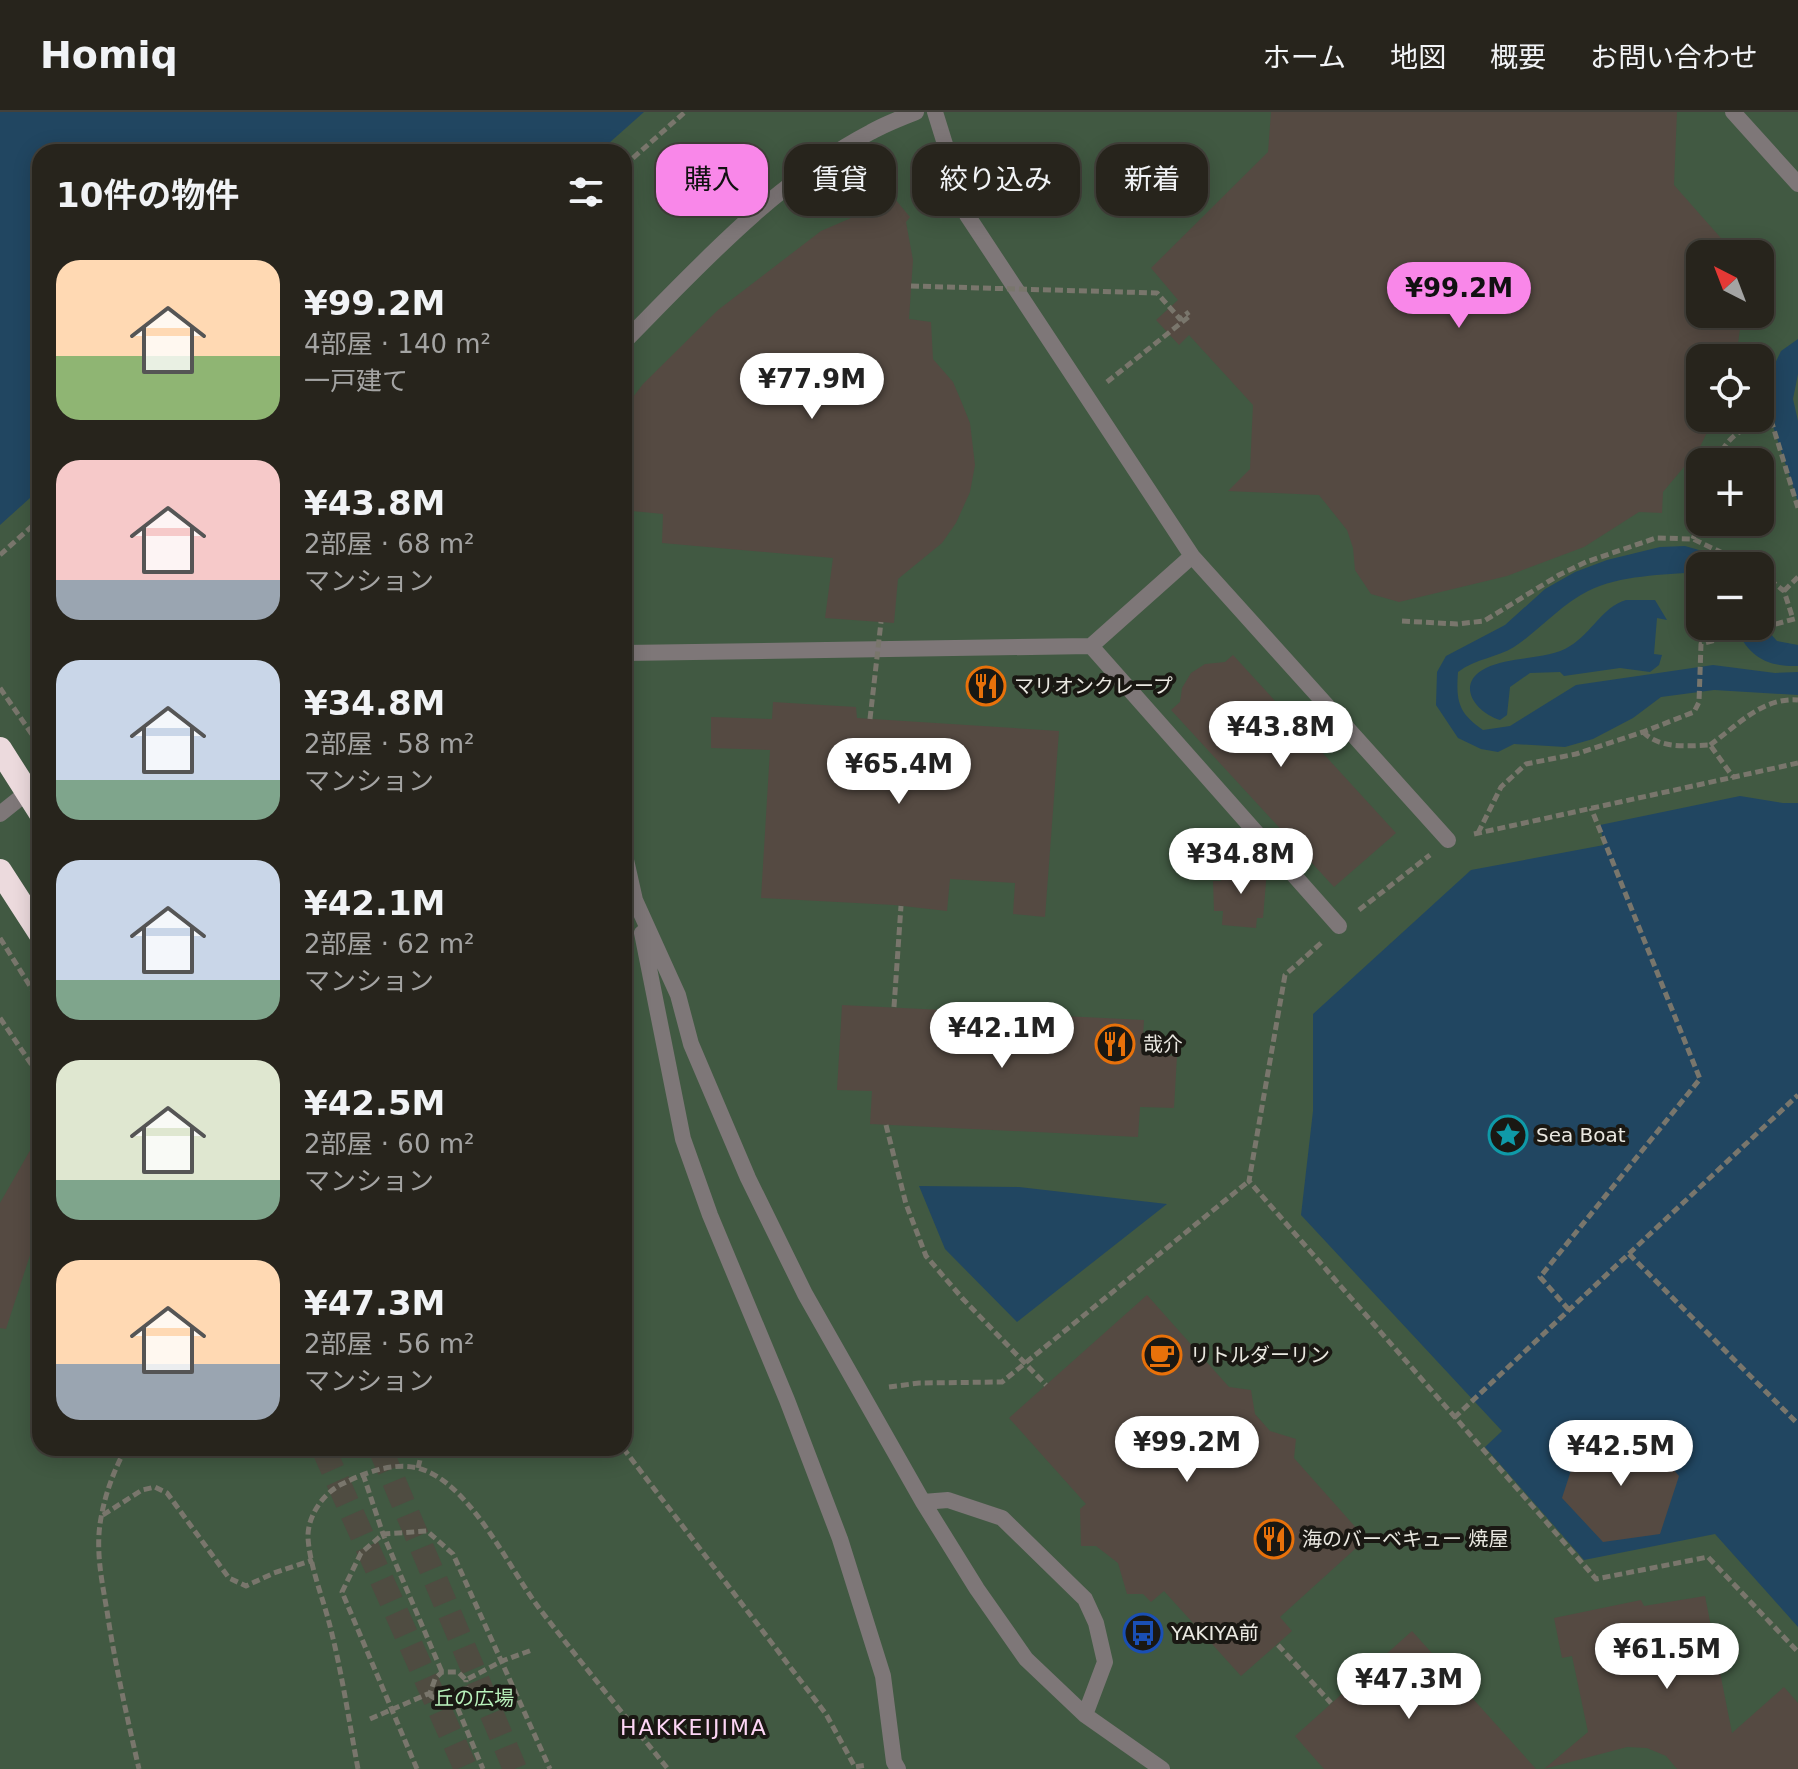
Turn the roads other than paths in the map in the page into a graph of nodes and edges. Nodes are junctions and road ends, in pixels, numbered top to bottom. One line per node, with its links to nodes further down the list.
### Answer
1 (916, 112): 5 (street)
2 (935, 112): 6 (street)
3 (1733, 112): 4 (street)
4 (1798, 184)
5 (632, 334)
6 (1192, 556): 7 (street); 13 (street)
7 (1091, 646): 8 (street); 18 (street)
8 (632, 653)
9 (0, 749): 11 (highway, bridge)
10 (32, 788): 12 (street)
11 (32, 799)
12 (0, 814)
13 (1448, 840)
14 (0, 871): 17 (highway)
15 (632, 887): 16 (street)
16 (635, 900): 19 (street); 21 (street)
17 (32, 921)
18 (1339, 926)
19 (923, 1502): 20 (street); 20 (street)
20 (1085, 1715): 22 (street)
21 (896, 1766)
22 (1162, 1769)

